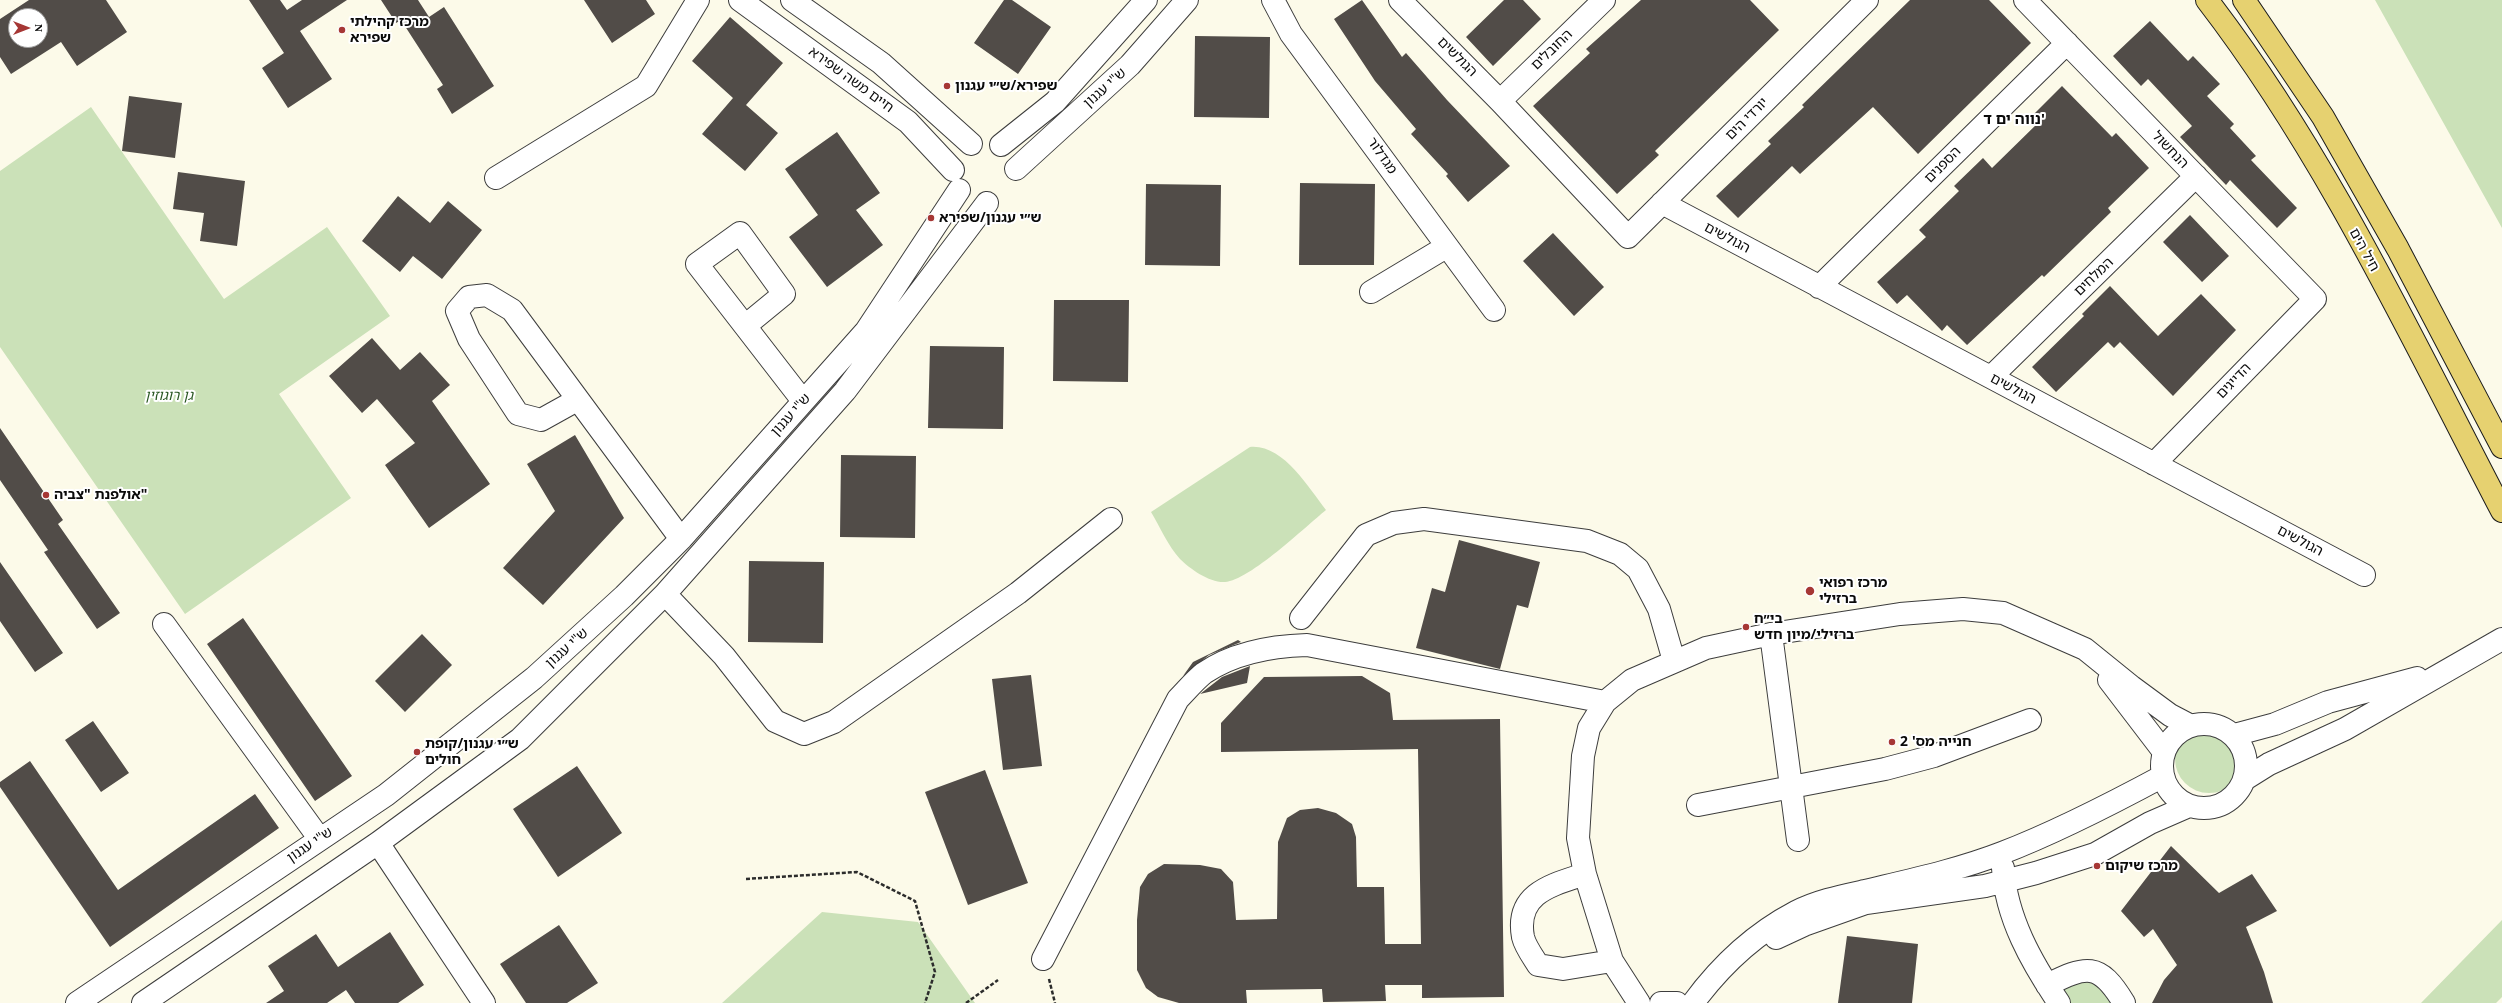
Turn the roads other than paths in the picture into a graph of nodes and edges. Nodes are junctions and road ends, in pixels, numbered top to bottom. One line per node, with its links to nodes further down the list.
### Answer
1 (698, 0): 19 (street)
2 (740, 0): 17 (street, חיים משה שפירא)
3 (792, 0): 15 (street, חיים משה שפירא)
4 (1146, 0): 16 (street, ש"י עגנון)
5 (1273, 0): 24 (street, מגדלור)
6 (1400, 0): 14 (street, הגולשים)
7 (1604, 0): 14 (street, החובלים)
8 (1867, 0): 22 (street, יורדי הים)
9 (2025, 0): 13 (street, הנחשול)
10 (2207, 0): 35 (main road, חיל הים)
11 (2244, 0): 33 (main road)
12 (1188, 1): 20 (street, ש"י עגנון)
13 (2067, 43): 18 (street, הנחשול); 25 (street, הספנים)
14 (1500, 101): 23 (street, הגולשים)
15 (971, 144): 16 (street); 17 (street)
16 (1001, 145): 20 (street)
17 (953, 170): 21 (street)
18 (2196, 176): 27 (street, הנחשול); 30 (street, המלחים)
19 (496, 178)
20 (1005, 189): 21 (street); 39 (street, ש"י עגנון)
21 (959, 190): 32 (street, ש"י עגנון)
22 (1662, 203): 23 (street, יורדי הים); 25 (street, הגולשים)
23 (1628, 237)
24 (1446, 247): 26 (street); 28 (street, מגדלור)
25 (1819, 287): 30 (street, הגולשים)
26 (1371, 292)
27 (2315, 299): 34 (street, הדייגים)
28 (1494, 310)
29 (745, 326): 32 (street)
30 (1991, 378): 34 (street, הגולשים)
31 (577, 400): 31 (street); 37 (street)
32 (803, 401): 37 (street, ש"י עגנון)
33 (2502, 447)
34 (2154, 464): 38 (street, הגולשים)
35 (2502, 510)
36 (1111, 518): 39 (street)
37 (681, 539): 57 (street, ש"י עגנון)
38 (2364, 575)
39 (664, 594): 59 (street, ש"י עגנון)
40 (1302, 618): 45 (street)
41 (164, 624): 57 (street)
42 (1771, 634): 44 (street); 45 (street); 54 (street)
43 (2502, 639): 46 (street)
44 (2085, 649): 49 (street); 51 (street)
45 (1674, 661): 47 (street)
46 (2441, 672): 50 (street); 53 (street)
47 (1605, 702): 61 (street); 63 (street)
48 (2030, 720): 54 (street)
49 (2191, 726): 50 (street); 51 (street)
50 (2234, 736): 53 (street)
51 (2164, 752): 52 (street)
52 (2163, 776): 56 (street); 60 (street)
53 (2245, 779): 56 (street)
54 (1791, 787): 55 (street); 58 (street)
55 (1698, 805)
56 (2189, 806): 62 (street)
57 (320, 838): 67 (street, ש"י עגנון)
58 (1798, 840)
59 (378, 843): 68 (street, ש"י עגנון); 69 (street)
60 (2002, 853): 62 (street); 65 (street)
61 (1585, 874): 64 (street); 64 (street)
62 (2004, 882): 65 (street); 66 (street)
63 (1043, 959)
64 (1612, 961): 70 (street)
65 (1722, 966): 73 (street)
66 (2047, 985): 74 (street); 75 (street)
67 (77, 1003)
68 (143, 1003)
69 (484, 1003)
70 (1638, 1003)
71 (1661, 1003): 72 (street)
72 (1677, 1003)
73 (1693, 1003)
74 (2058, 1003)
75 (2124, 1003)

